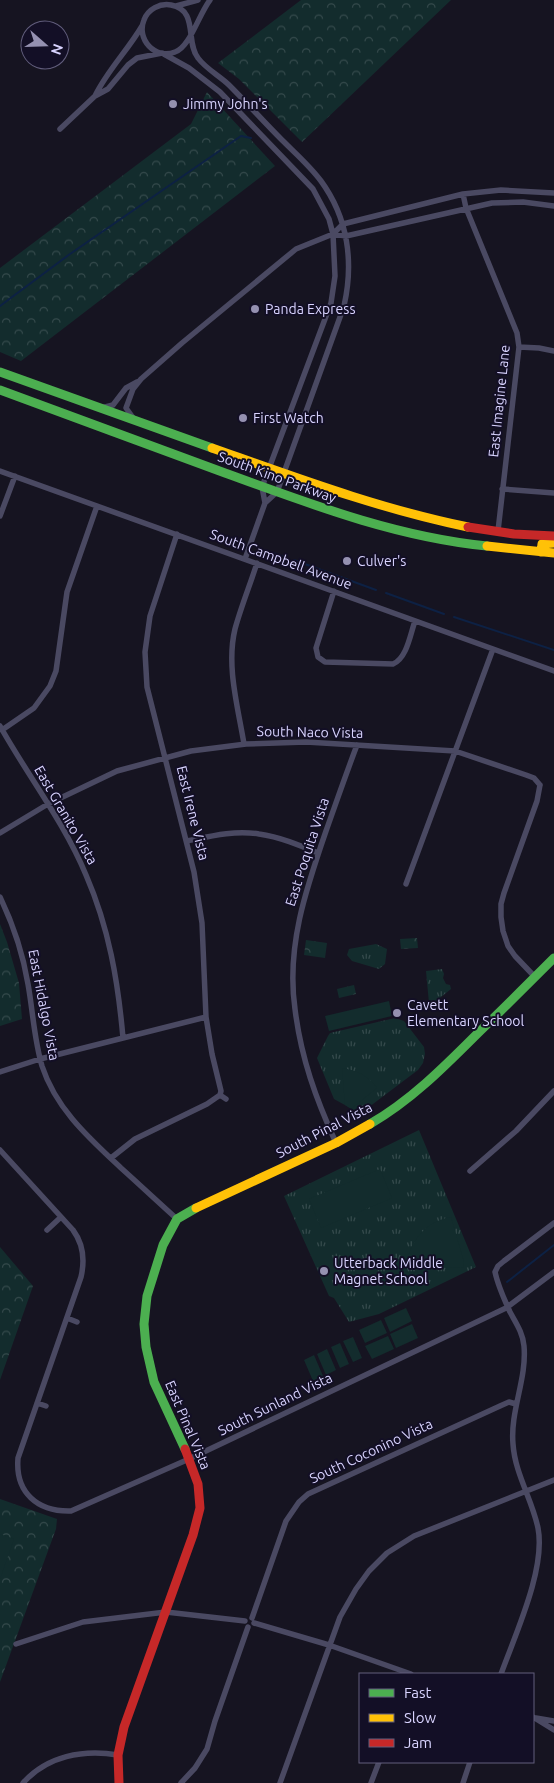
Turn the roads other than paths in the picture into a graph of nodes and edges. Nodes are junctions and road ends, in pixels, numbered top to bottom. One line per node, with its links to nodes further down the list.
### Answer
1 (198, 0): 3 (street)
2 (210, 0): 5 (street)
3 (176, 6): 4 (street); 5 (street)
4 (142, 26): 6 (street); 7 (street)
5 (191, 33): 6 (street); 13 (street)
6 (162, 54): 7 (street); 14 (street)
7 (95, 96): 8 (street)
8 (60, 129)
9 (554, 193): 10 (street)
10 (463, 194): 12 (street, East Imagine Lane); 13 (street)
11 (554, 206): 12 (street)
12 (466, 208): 15 (street); 16 (street, East Imagine Lane)
13 (343, 224): 14 (street); 15 (street)
14 (332, 234): 15 (street); 19 (street); 25 (street)
15 (346, 236): 27 (street)
16 (519, 347): 17 (street); 30 (street, East Imagine Lane)
17 (554, 352)
18 (0, 372): 20 (main road, South Kino Parkway)
19 (141, 379): 23 (street); 24 (street)
20 (27, 381): 22 (main road); 23 (main road, South Kino Parkway)
21 (0, 390): 22 (main road, South Kino Parkway)
22 (20, 398): 29 (main road, South Kino Parkway)
23 (101, 408): 24 (main road, South Kino Parkway)
24 (136, 420): 25 (main road, South Kino Parkway)
25 (269, 469): 27 (main road, South Kino Parkway); 29 (street)
26 (0, 471): 28 (street, South Campbell Avenue)
27 (283, 474): 31 (street); 36 (main road, South Kino Parkway)
28 (15, 476): 34 (street, South Campbell Avenue); 35 (street)
29 (262, 487): 31 (main road, South Kino Parkway); 33 (street)
30 (502, 489): 32 (street); 36 (street, East Imagine Lane)
31 (277, 492): 33 (street); 40 (main road, South Kino Parkway)
32 (554, 493)
33 (265, 503): 42 (street)
34 (97, 506): 37 (street, South Campbell Avenue); 50 (street)
35 (0, 516)
36 (498, 531): 38 (main road, South Kino Parkway)
37 (177, 534): 42 (street, South Campbell Avenue); 54 (street, East Irene Vista)
38 (554, 536)
39 (554, 543): 40 (main road)
40 (541, 552): 41 (main road, South Kino Parkway)
41 (554, 553)
42 (245, 559): 43 (street, South Campbell Avenue)
43 (257, 563): 44 (street, South Campbell Avenue); 51 (street)
44 (334, 592): 45 (street, South Campbell Avenue); 47 (street)
45 (415, 621): 46 (street, South Campbell Avenue); 47 (street)
46 (493, 649): 49 (street, South Campbell Avenue); 53 (street)
47 (318, 657): 48 (street)
48 (312, 660)
49 (554, 670)
50 (1, 728): 55 (street, East Granito Vista)
51 (244, 744): 52 (street, South Naco Vista); 54 (street, South Naco Vista)
52 (357, 745): 53 (street, South Naco Vista); 58 (street, East Poquita Vista)
53 (455, 751): 59 (street); 62 (street, South Naco Vista)
54 (166, 757): 55 (street, South Naco Vista); 57 (street, East Irene Vista)
55 (48, 804): 56 (street, South Naco Vista); 64 (street, East Granito Vista)
56 (0, 833)
57 (187, 842): 58 (street); 63 (street, East Irene Vista)
58 (318, 852): 70 (street, East Poquita Vista)
59 (406, 884)
60 (0, 897): 65 (street, East Hidalgo Vista)
61 (554, 958): 62 (main road, South Pinal Vista)
62 (535, 977): 70 (main road, South Pinal Vista)
63 (206, 1017): 64 (street); 68 (street, East Irene Vista)
64 (124, 1038): 65 (street)
65 (40, 1059): 66 (street); 72 (street, East Hidalgo Vista)
66 (0, 1072)
67 (554, 1091): 73 (street)
68 (220, 1096): 69 (street); 72 (street)
69 (226, 1099)
70 (336, 1143): 75 (main road, South Pinal Vista)
71 (1, 1155): 74 (street)
72 (111, 1158): 75 (street, East Hidalgo Vista)
73 (470, 1170)
74 (61, 1217): 77 (street); 80 (street)
75 (177, 1219): 85 (main road, East Pinal Vista)
76 (554, 1223): 79 (street)
77 (47, 1230)
78 (554, 1272): 79 (street, South Sunland Vista)
79 (507, 1307): 83 (street); 85 (street, South Sunland Vista)
80 (67, 1318): 81 (street); 82 (street)
81 (77, 1322)
82 (37, 1403): 84 (street); 85 (street, South Sunland Vista)
83 (516, 1404): 87 (street); 89 (street, South Coconino Vista)
84 (46, 1406)
85 (189, 1459): 88 (main road, East Pinal Vista)
86 (554, 1480): 87 (street)
87 (526, 1491): 91 (street); 93 (street)
88 (166, 1612): 89 (street); 90 (street); 98 (main road, East Pinal Vista)
89 (250, 1622): 91 (street); 103 (street, South Coconino Vista)
90 (16, 1644)
91 (329, 1645): 92 (street); 104 (street)
92 (408, 1673)
93 (501, 1673)
94 (534, 1718): 96 (street)
95 (534, 1719): 97 (street)
96 (554, 1721)
97 (554, 1730)
98 (118, 1755): 101 (street); 102 (main road)
99 (379, 1763): 105 (street)
100 (470, 1763): 106 (street)
101 (23, 1783)
102 (119, 1783)
103 (180, 1783)
104 (280, 1783)
105 (371, 1783)
106 (463, 1783)

